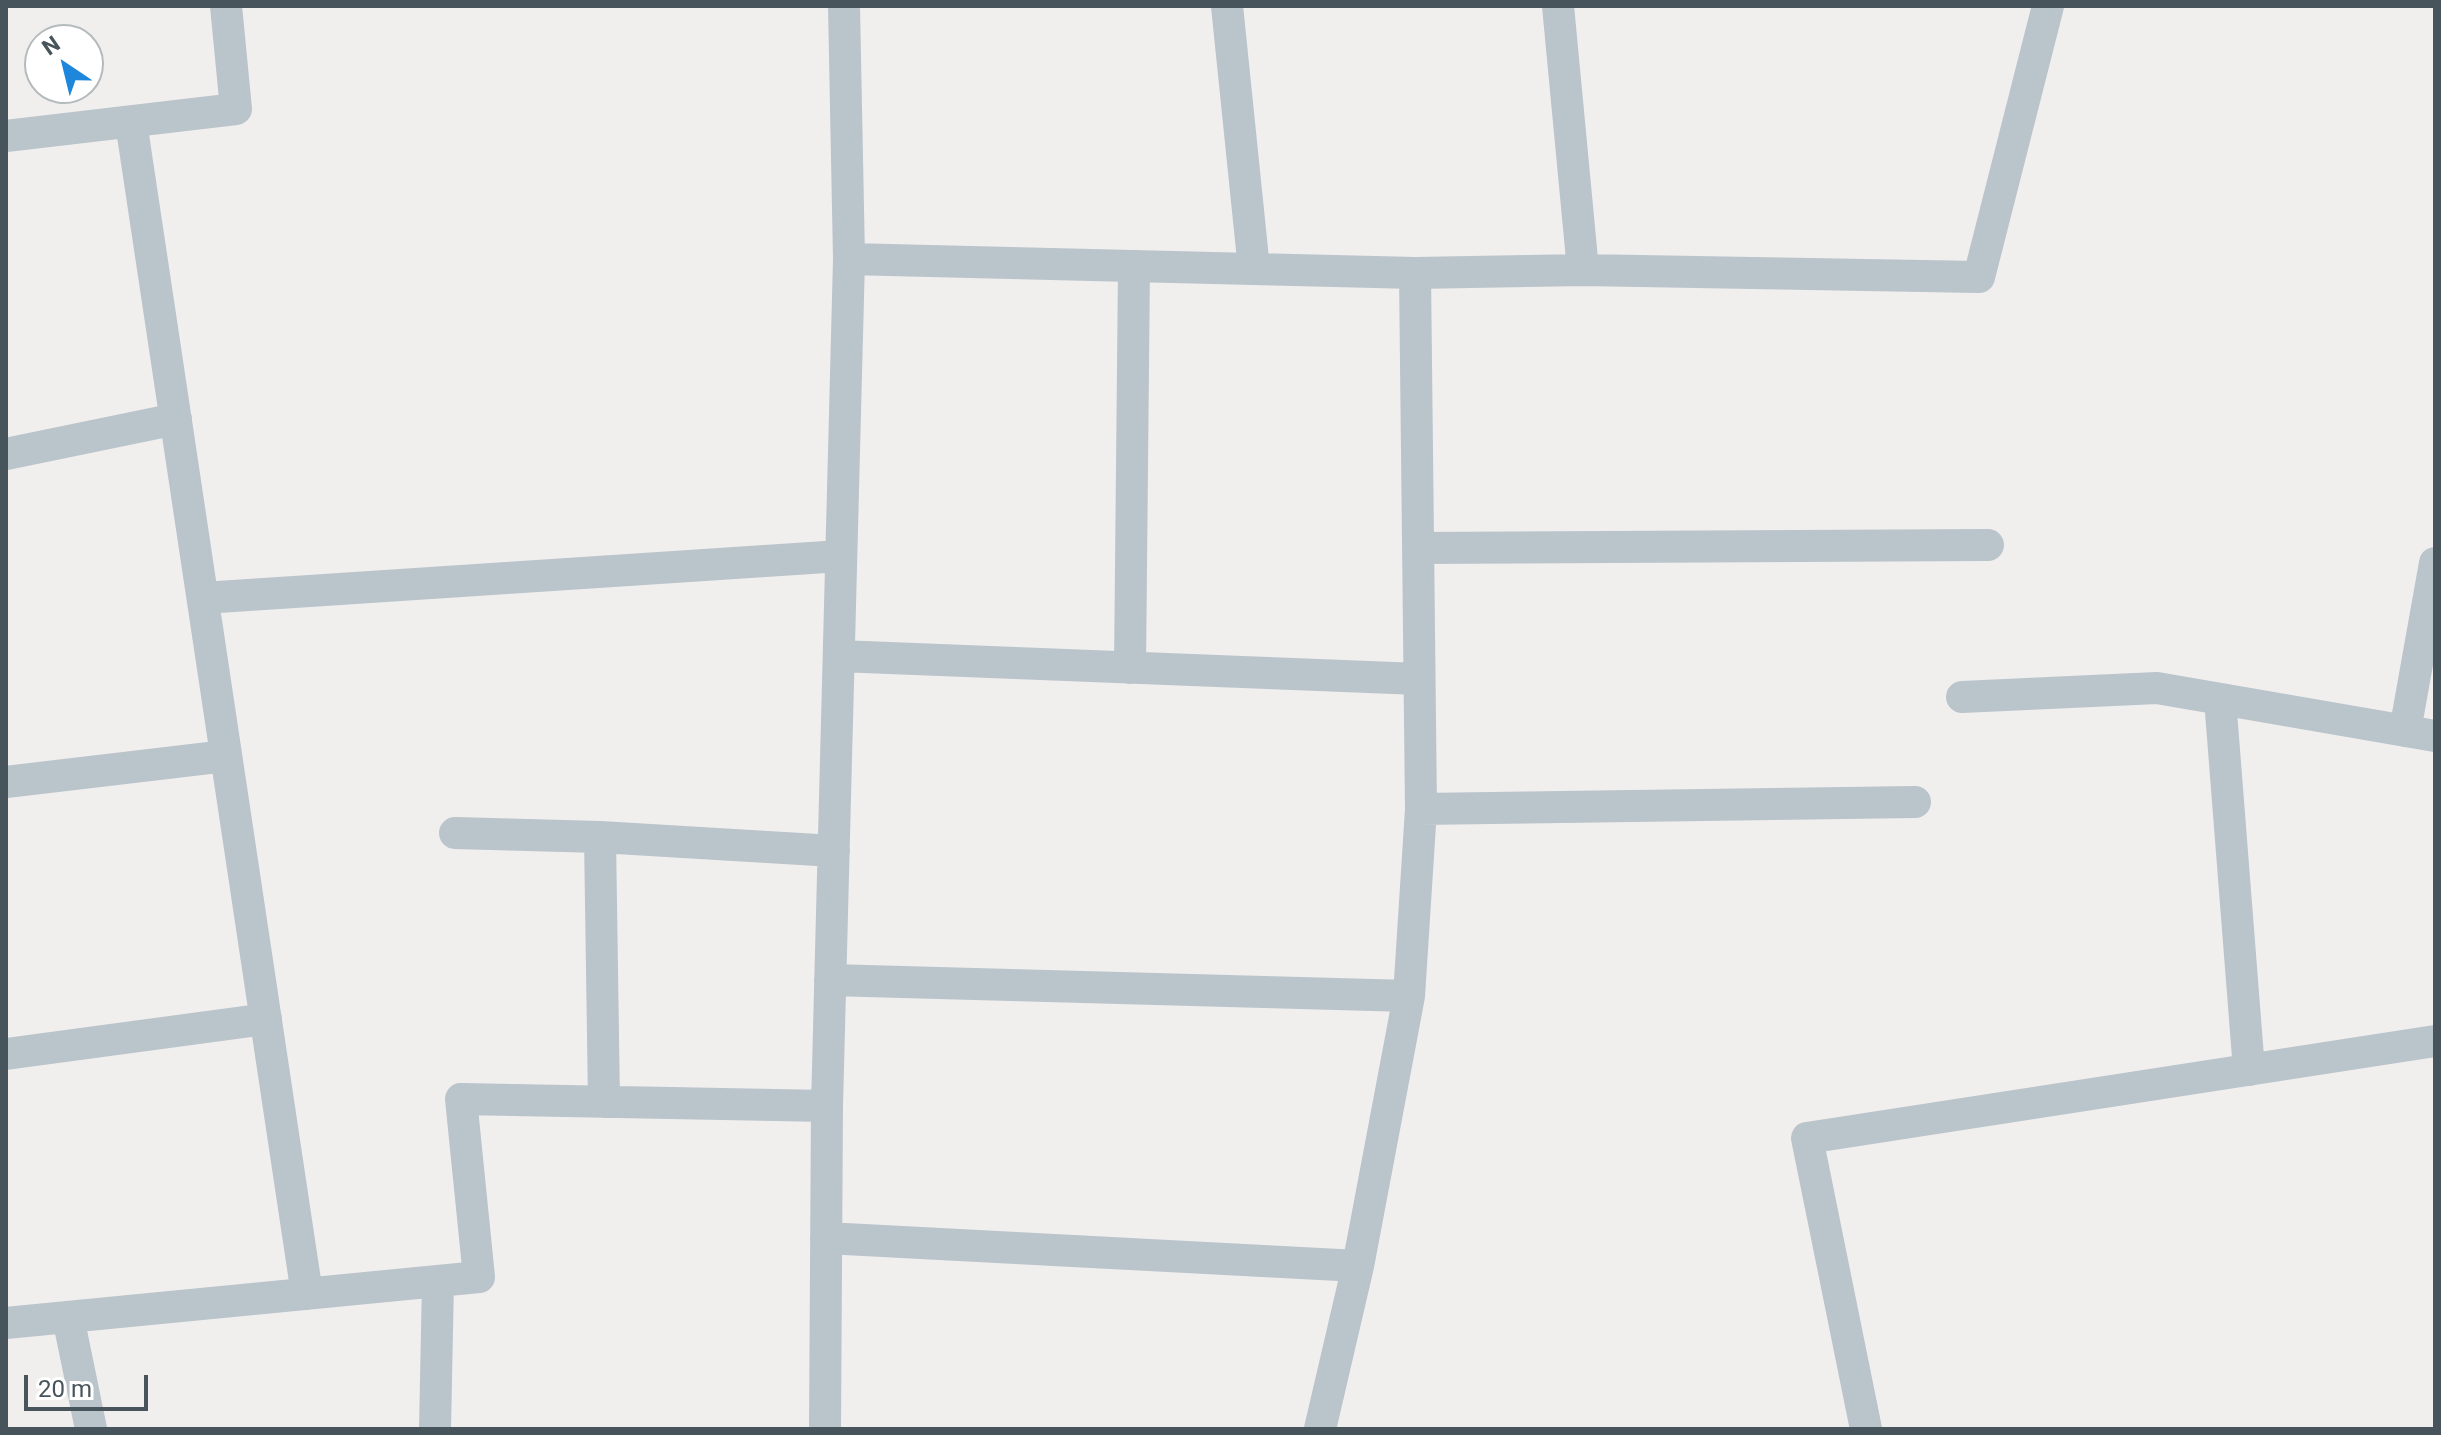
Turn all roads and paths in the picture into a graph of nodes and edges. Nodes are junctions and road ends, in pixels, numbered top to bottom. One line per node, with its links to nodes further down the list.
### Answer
1 (226, 6): 6 (street)
2 (844, 6): 8 (street)
3 (1227, 6): 10 (street)
4 (1558, 6): 11 (street)
5 (2048, 6): 11 (street)
6 (131, 122): 7 (street); 13 (street)
7 (6, 136)
8 (849, 259): 9 (street); 17 (street)
9 (1134, 266): 10 (street); 21 (street)
10 (1254, 269): 12 (street)
11 (1583, 270): 12 (street)
12 (1415, 273): 16 (street)
13 (176, 419): 14 (street); 19 (street)
14 (6, 454)
15 (1988, 545): 16 (street)
16 (1418, 548): 22 (street)
17 (841, 556): 19 (street); 20 (street)
18 (2435, 563): 25 (street)
19 (203, 598): 26 (street)
20 (839, 656): 21 (street); 32 (street)
21 (1130, 668): 22 (street)
22 (1419, 679): 29 (street)
23 (1962, 697): 24 (street)
24 (2220, 699): 25 (street); 38 (street)
25 (2420, 733)
26 (226, 756): 27 (street); 35 (street)
27 (6, 782)
28 (1915, 802): 29 (street)
29 (1421, 809): 34 (street)
30 (455, 833): 31 (street)
31 (600, 837): 32 (street); 39 (street)
32 (834, 851): 33 (street)
33 (830, 980): 34 (street); 40 (street)
34 (1409, 996): 42 (street)
35 (266, 1019): 37 (street); 44 (street)
36 (2435, 1041): 38 (street)
37 (6, 1054)
38 (2249, 1070): 51 (street)
39 (604, 1102): 40 (street); 43 (street)
40 (827, 1106): 41 (street)
41 (826, 1238): 42 (street); 49 (street)
42 (1358, 1266): 50 (street)
43 (438, 1281): 44 (street); 48 (street)
44 (307, 1294): 45 (street)
45 (68, 1317): 46 (street); 47 (street)
46 (6, 1323)
47 (91, 1429)
48 (435, 1429)
49 (825, 1429)
50 (1320, 1429)
51 (1866, 1429)

